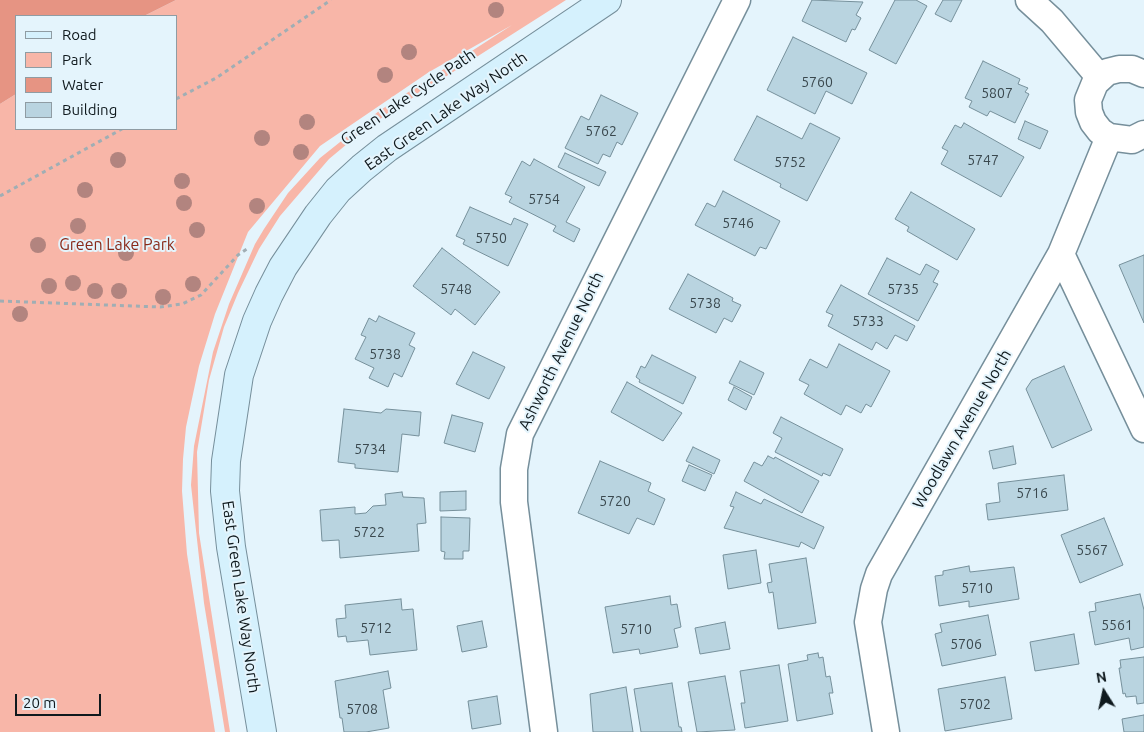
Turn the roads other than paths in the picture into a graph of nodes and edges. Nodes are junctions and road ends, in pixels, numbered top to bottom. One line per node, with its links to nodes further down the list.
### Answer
1 (608, 0): 10 (main road, East Green Lake Way North)
2 (737, 0): 11 (street, Ashworth Avenue North)
3 (1029, 0): 5 (street)
4 (1144, 74): 5 (street)
5 (1100, 78): 7 (street)
6 (1144, 134): 7 (street)
7 (1110, 137): 8 (street, Woodlawn Avenue North)
8 (1062, 254): 9 (street); 12 (street, Woodlawn Avenue North)
9 (1144, 429)
10 (262, 732)
11 (544, 732)
12 (886, 732)

